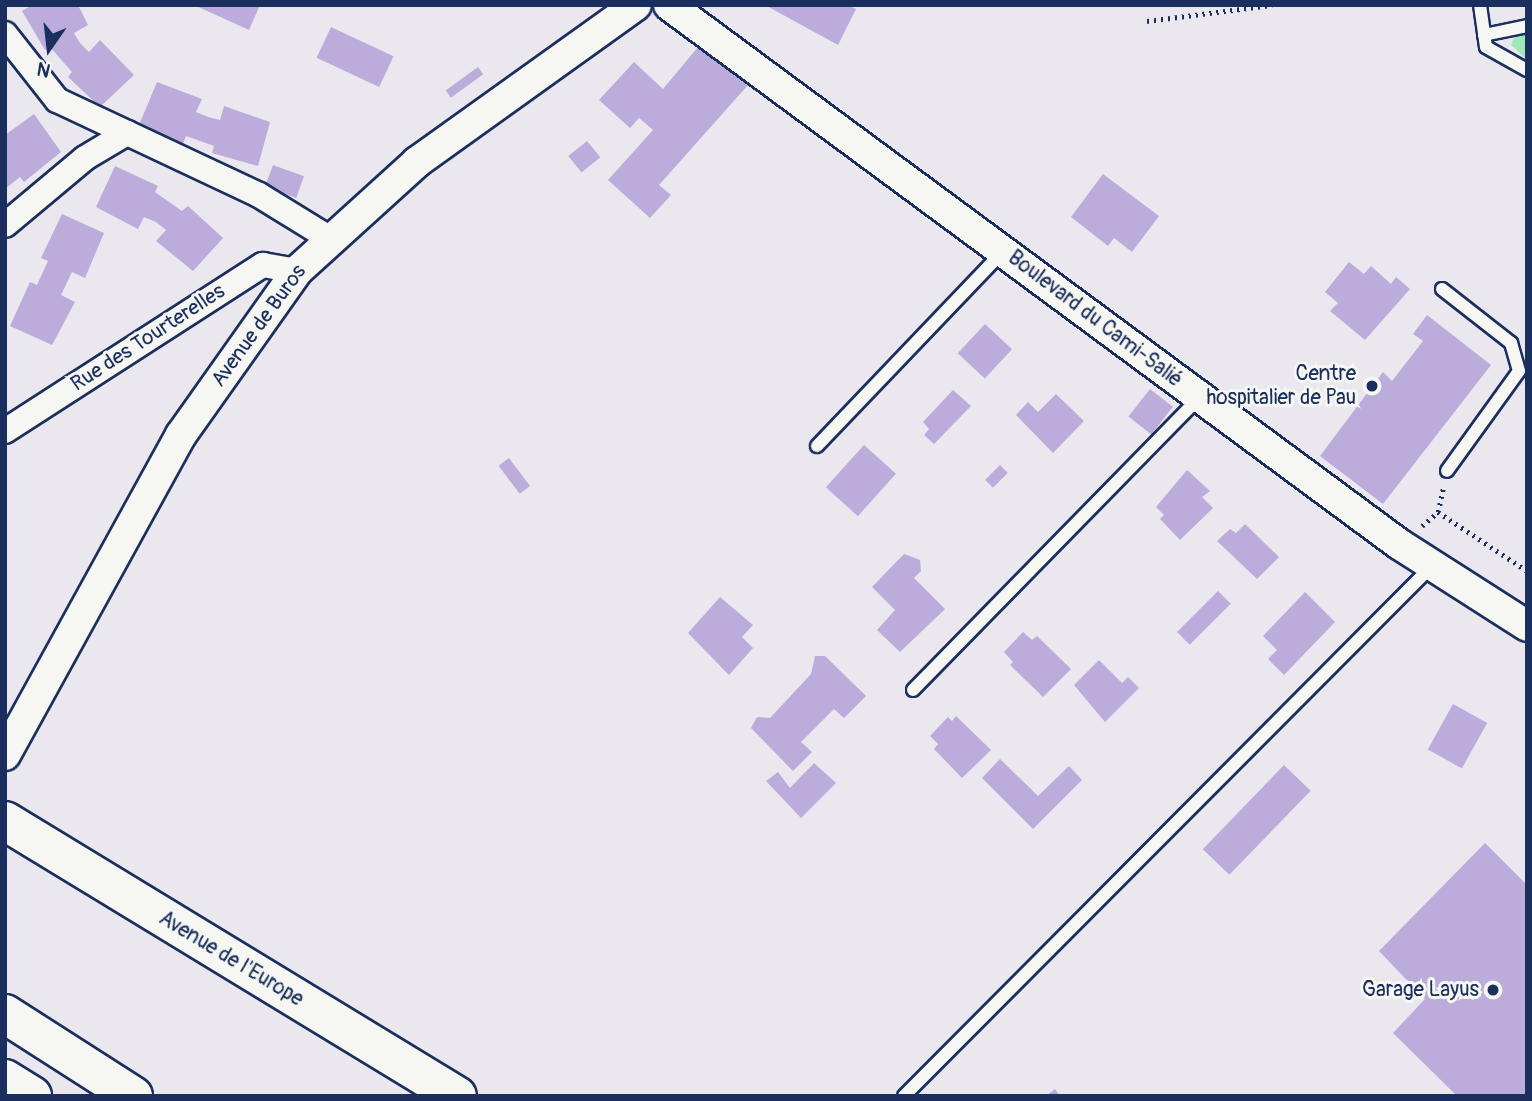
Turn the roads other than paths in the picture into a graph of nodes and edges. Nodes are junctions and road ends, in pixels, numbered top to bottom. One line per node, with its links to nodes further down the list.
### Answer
1 (636, 5): 12 (street, Avenue de Buros)
2 (669, 5): 13 (street, Boulevard du Cami-Salié)
3 (1480, 5): 6 (lane)
4 (1527, 26): 6 (lane)
5 (5, 34): 8 (street)
6 (1484, 35): 7 (lane)
7 (1527, 70)
8 (84, 113): 9 (street); 10 (street)
9 (127, 133): 10 (street); 12 (street)
10 (85, 158): 11 (street)
11 (5, 225)
12 (329, 237): 14 (street, Avenue de Buros)
13 (1004, 250): 17 (street, Boulevard du Cami-Salié); 19 (lane)
14 (297, 271): 18 (street, Rue des Tourterelles); 24 (street, Avenue de Buros)
15 (1442, 289): 16 (lane)
16 (1523, 376): 20 (lane)
17 (1199, 398): 21 (street, Boulevard du Cami-Salié); 23 (lane)
18 (5, 431)
19 (817, 446)
20 (1447, 471)
21 (1431, 567): 22 (street, Boulevard du Cami-Salié); 31 (lane)
22 (1527, 626)
23 (913, 691)
24 (6, 754)
25 (5, 821): 30 (main road, Avenue de l'Europe)
26 (5, 1014): 29 (main road)
27 (5, 1079): 28 (main road)
28 (32, 1096)
29 (133, 1096)
30 (457, 1096)
31 (904, 1096)

